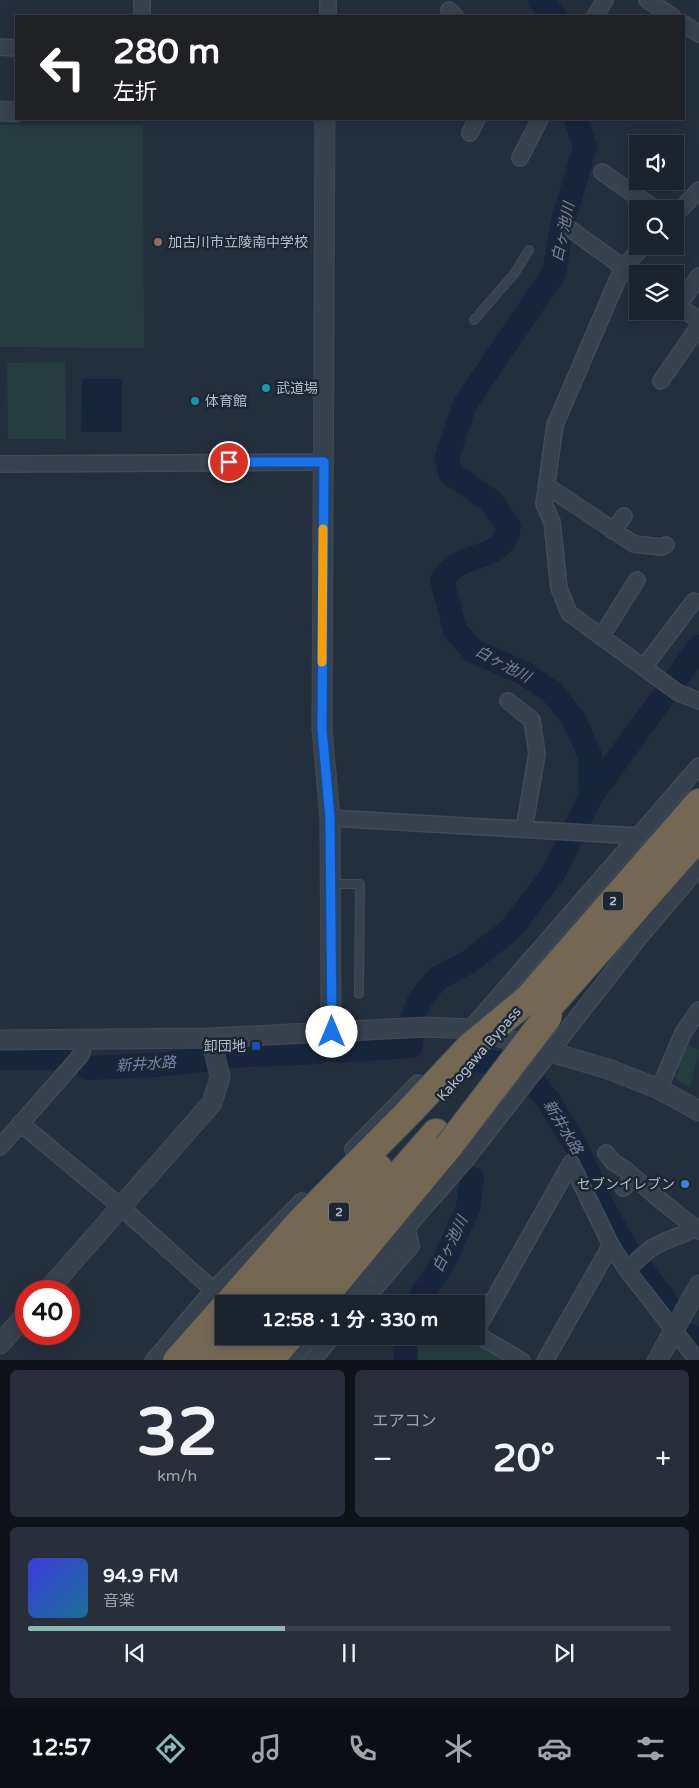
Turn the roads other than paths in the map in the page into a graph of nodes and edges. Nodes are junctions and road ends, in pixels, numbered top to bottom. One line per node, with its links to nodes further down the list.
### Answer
1 (142, 0): 5 (street)
2 (328, 0): 6 (street)
3 (605, 0): 7 (street)
4 (647, 0): 8 (street)
5 (142, 15)
6 (328, 15)
7 (596, 15)
8 (670, 15)
9 (685, 25): 10 (street)
10 (699, 34)
11 (0, 48): 12 (street)
12 (15, 48)
13 (0, 111): 14 (street)
14 (15, 112)
15 (325, 120): 36 (street)
16 (476, 120): 18 (street)
17 (539, 120): 19 (street)
18 (470, 133)
19 (520, 158)
20 (602, 172): 22 (street)
21 (699, 190): 23 (street)
22 (642, 200)
23 (684, 206)
24 (570, 228): 27 (street)
25 (529, 250): 32 (lane)
26 (635, 255): 27 (street)
27 (622, 267): 28 (street); 38 (street)
28 (629, 272)
29 (699, 276): 30 (street)
30 (684, 296)
31 (684, 310): 33 (street)
32 (474, 320)
33 (699, 320)
34 (699, 326): 35 (street)
35 (661, 381)
36 (324, 462): 37 (street); 52 (street)
37 (0, 464)
38 (547, 486): 40 (street); 44 (street)
39 (624, 516): 40 (street)
40 (613, 530): 41 (street)
41 (666, 544)
42 (637, 580): 44 (street)
43 (684, 605): 45 (street)
44 (601, 637): 45 (street)
45 (644, 668): 47 (street)
46 (508, 701): 49 (street)
47 (699, 701)
48 (699, 766): 54 (street)
49 (534, 771): 50 (street); 53 (street)
50 (549, 774)
51 (699, 803): 59 (highway, Kakogawa Bypass / 2)
52 (330, 818): 53 (street); 57 (street)
53 (524, 829): 54 (street)
54 (639, 836): 61 (street)
55 (699, 836): 59 (highway, Kakogawa Bypass / 2)
56 (699, 867): 66 (street)
57 (331, 884): 58 (lane); 62 (street)
58 (359, 994)
59 (540, 1009): 70 (highway, Kakogawa Bypass / 2, bridge); 70 (highway, 2, bridge)
60 (698, 1013): 67 (street)
61 (472, 1029): 62 (street); 66 (street); 83 (street)
62 (332, 1032): 63 (street)
63 (211, 1038): 64 (street); 75 (street)
64 (85, 1039): 65 (street); 69 (street)
65 (0, 1040)
66 (550, 1051): 67 (street); 76 (street)
67 (659, 1089): 68 (street)
68 (699, 1111)
69 (20, 1123): 71 (street); 75 (street)
70 (429, 1128): 84 (highway); 85 (highway, Kakogawa Bypass / 2); 86 (highway, Kakogawa Bypass / 2); 87 (highway, 2)
71 (0, 1147)
72 (606, 1153): 73 (street)
73 (635, 1178): 74 (street); 77 (street)
74 (622, 1188)
75 (121, 1207): 80 (street); 82 (street)
76 (407, 1227): 88 (street); 89 (street)
77 (698, 1229): 79 (street)
78 (611, 1245): 79 (street); 92 (street); 110 (street)
79 (627, 1270): 94 (street)
80 (57, 1280)
81 (699, 1285): 94 (street)
82 (216, 1295)
83 (228, 1295)
84 (228, 1295)
85 (267, 1295)
86 (293, 1295)
87 (324, 1295)
88 (348, 1295)
89 (369, 1295)
90 (215, 1307): 102 (street)
91 (215, 1310): 103 (highway)
92 (485, 1316)
93 (15, 1327): 96 (street)
94 (675, 1329): 111 (street); 112 (street)
95 (485, 1337): 109 (street)
96 (0, 1344)
97 (221, 1345): 104 (highway)
98 (250, 1345): 105 (highway)
99 (282, 1345): 106 (highway)
100 (304, 1345): 107 (street)
101 (325, 1345): 108 (street)
102 (153, 1360)
103 (177, 1360)
104 (207, 1360)
105 (237, 1360)
106 (269, 1360)
107 (291, 1360)
108 (312, 1360)
109 (522, 1360)
110 (545, 1360)
111 (657, 1360)
112 (698, 1360)

